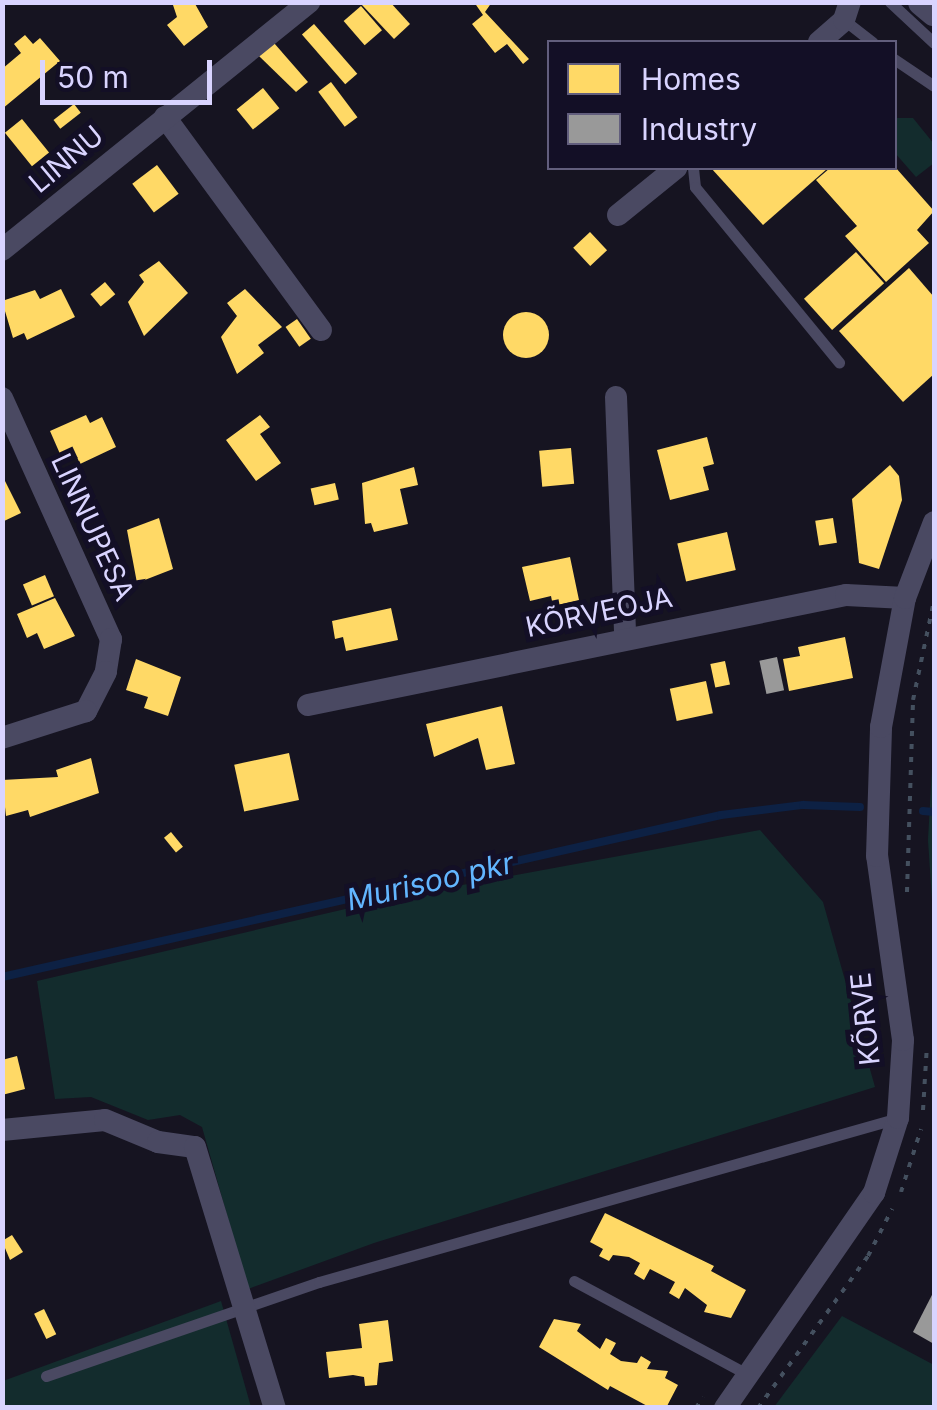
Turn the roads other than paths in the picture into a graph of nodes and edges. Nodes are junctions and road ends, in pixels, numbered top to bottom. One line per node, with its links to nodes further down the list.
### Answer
1 (309, 2): 11 (street, LINNU)
2 (890, 2): 8 (lane)
3 (922, 2): 5 (street)
4 (847, 11): 6 (street); 7 (lane)
5 (934, 12)
6 (820, 40)
7 (870, 40)
8 (934, 43)
9 (897, 61): 10 (lane)
10 (934, 86)
11 (165, 117): 15 (street, LINNU); 16 (street)
12 (674, 170): 14 (street)
13 (693, 170): 17 (lane)
14 (618, 215)
15 (2, 250)
16 (321, 330)
17 (839, 362)
18 (616, 397): 22 (street)
19 (2, 398): 24 (street, LINNUPESA)
20 (934, 522): 21 (street, KÕRVE)
21 (905, 598): 22 (street, KÕRVEOJA); 25 (street, KÕRVE)
22 (625, 636): 23 (street, KÕRVEOJA)
23 (308, 705)
24 (2, 738)
25 (898, 1118): 28 (lane); 29 (street, KÕRVE)
26 (2, 1130): 28 (street)
27 (574, 1281): 29 (lane)
28 (247, 1310): 30 (lane); 31 (street)
29 (747, 1374): 32 (street, KÕRVE)
30 (46, 1376)
31 (275, 1408)
32 (725, 1408)

